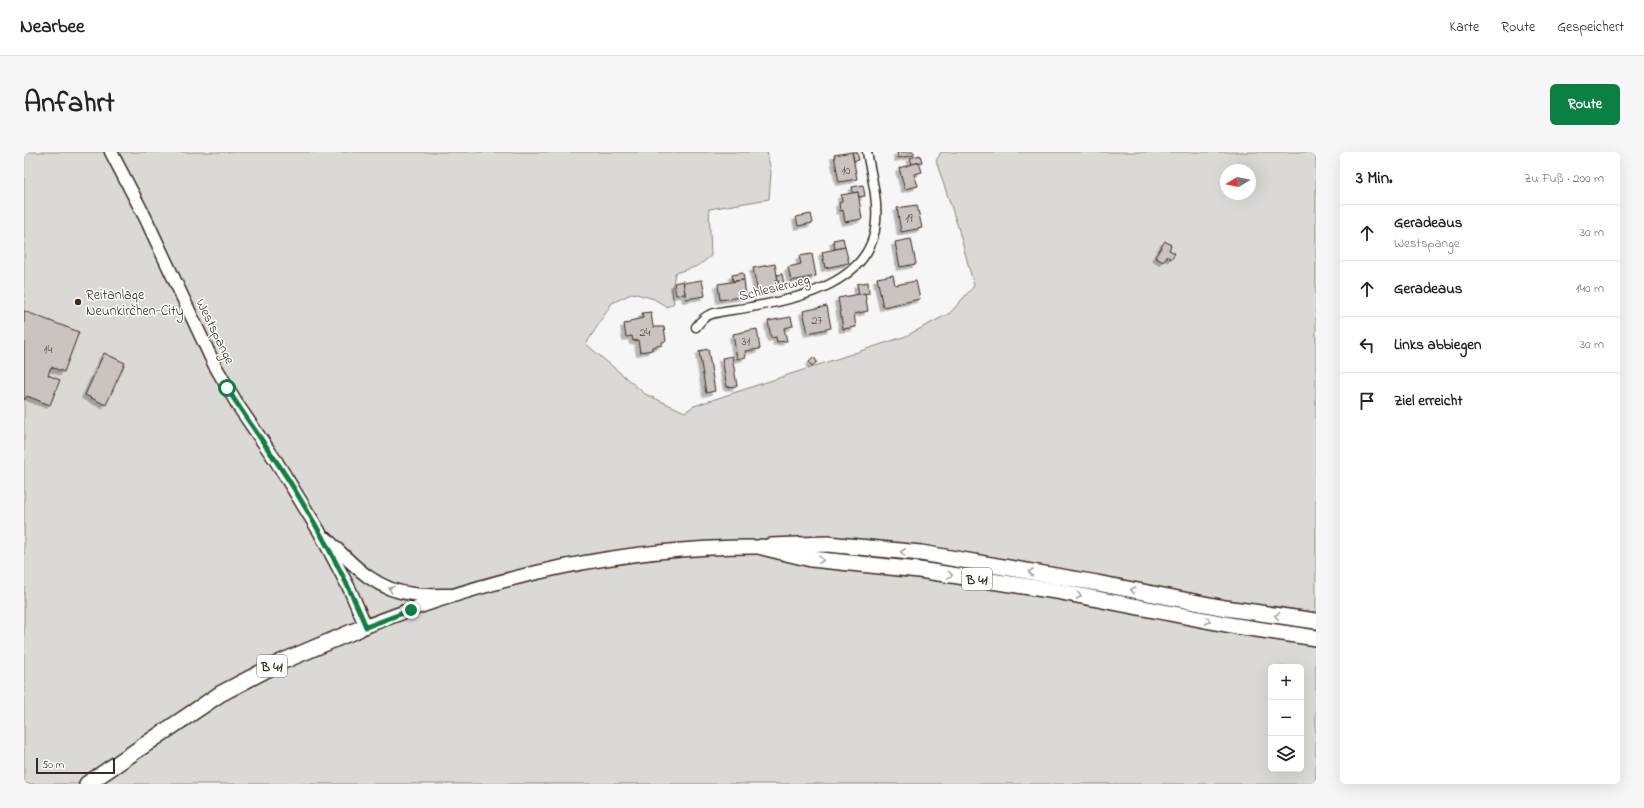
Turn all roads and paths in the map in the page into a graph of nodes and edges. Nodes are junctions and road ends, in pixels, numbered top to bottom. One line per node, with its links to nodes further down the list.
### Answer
1 (111, 152): 4 (main road, Westspange)
2 (867, 152): 3 (street, Schlesierweg)
3 (696, 327)
4 (320, 531): 6 (main road, one-way to 4); 8 (main road)
5 (762, 547): 6 (main road, B 41); 7 (highway, B 41, one-way to 5); 9 (highway, B 41, one-way to 9)
6 (457, 595): 8 (main road, B 41)
7 (1316, 621)
8 (363, 628): 10 (highway, B 41)
9 (1316, 638)
10 (87, 784)

